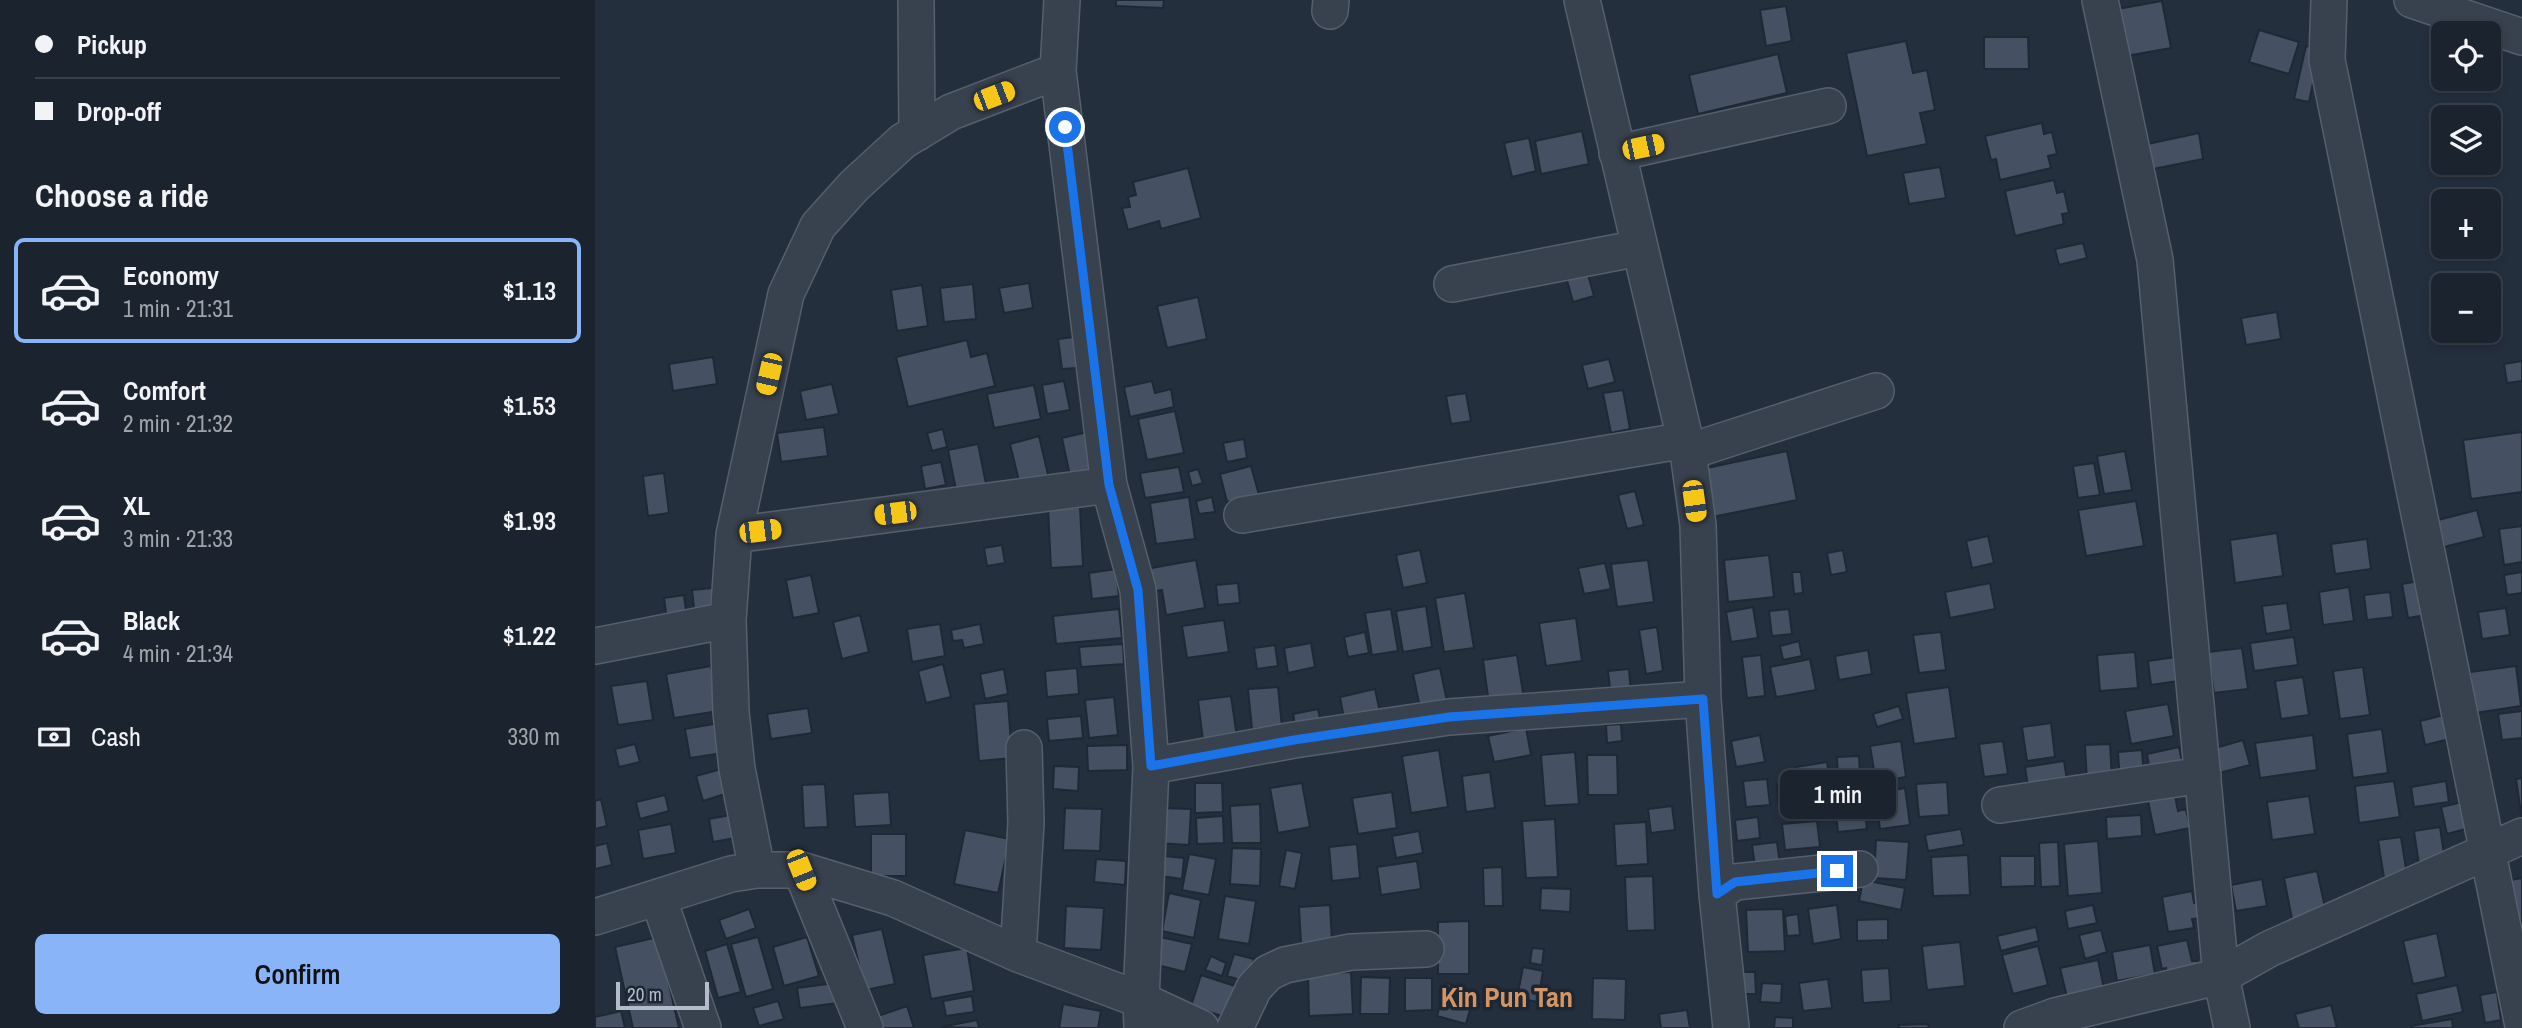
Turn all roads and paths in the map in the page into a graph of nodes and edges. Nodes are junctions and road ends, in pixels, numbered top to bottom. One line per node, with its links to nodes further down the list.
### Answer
1 (916, 0): 10 (street)
2 (1062, 0): 8 (street)
3 (1582, 0): 11 (street)
4 (2100, 0): 24 (street)
5 (2329, 0): 27 (street)
6 (2412, 0): 7 (street)
7 (2522, 37)
8 (1058, 71): 10 (street); 16 (street)
9 (1828, 106): 11 (street)
10 (917, 132): 18 (street)
11 (1617, 153): 12 (street)
12 (1639, 248): 13 (street); 15 (street)
13 (1452, 284)
14 (1876, 391): 15 (street)
15 (1687, 446): 17 (street); 21 (street)
16 (1109, 485): 18 (street); 23 (street)
17 (1242, 515)
18 (734, 535): 19 (street)
19 (729, 620): 20 (street); 29 (street)
20 (595, 646)
21 (1703, 699): 23 (street); 31 (street)
22 (1024, 748): 35 (street)
23 (1151, 766): 37 (street)
24 (2203, 775): 25 (street); 36 (street)
25 (2000, 805)
26 (2522, 836): 27 (street)
27 (2489, 851): 36 (street); 38 (street)
28 (1860, 869): 31 (street)
29 (757, 870): 30 (street); 32 (street)
30 (801, 870): 35 (street); 40 (street)
31 (1717, 894): 43 (street)
32 (658, 897): 33 (street); 39 (street)
33 (595, 917)
34 (1426, 949): 42 (street)
35 (1018, 954): 37 (street)
36 (2221, 976): 44 (street); 45 (street)
37 (1142, 1014): 41 (street)
38 (2522, 1021)
39 (703, 1028)
40 (865, 1028)
41 (1201, 1028)
42 (1235, 1028)
43 (1731, 1028)
44 (2022, 1028)
45 (2232, 1028)

